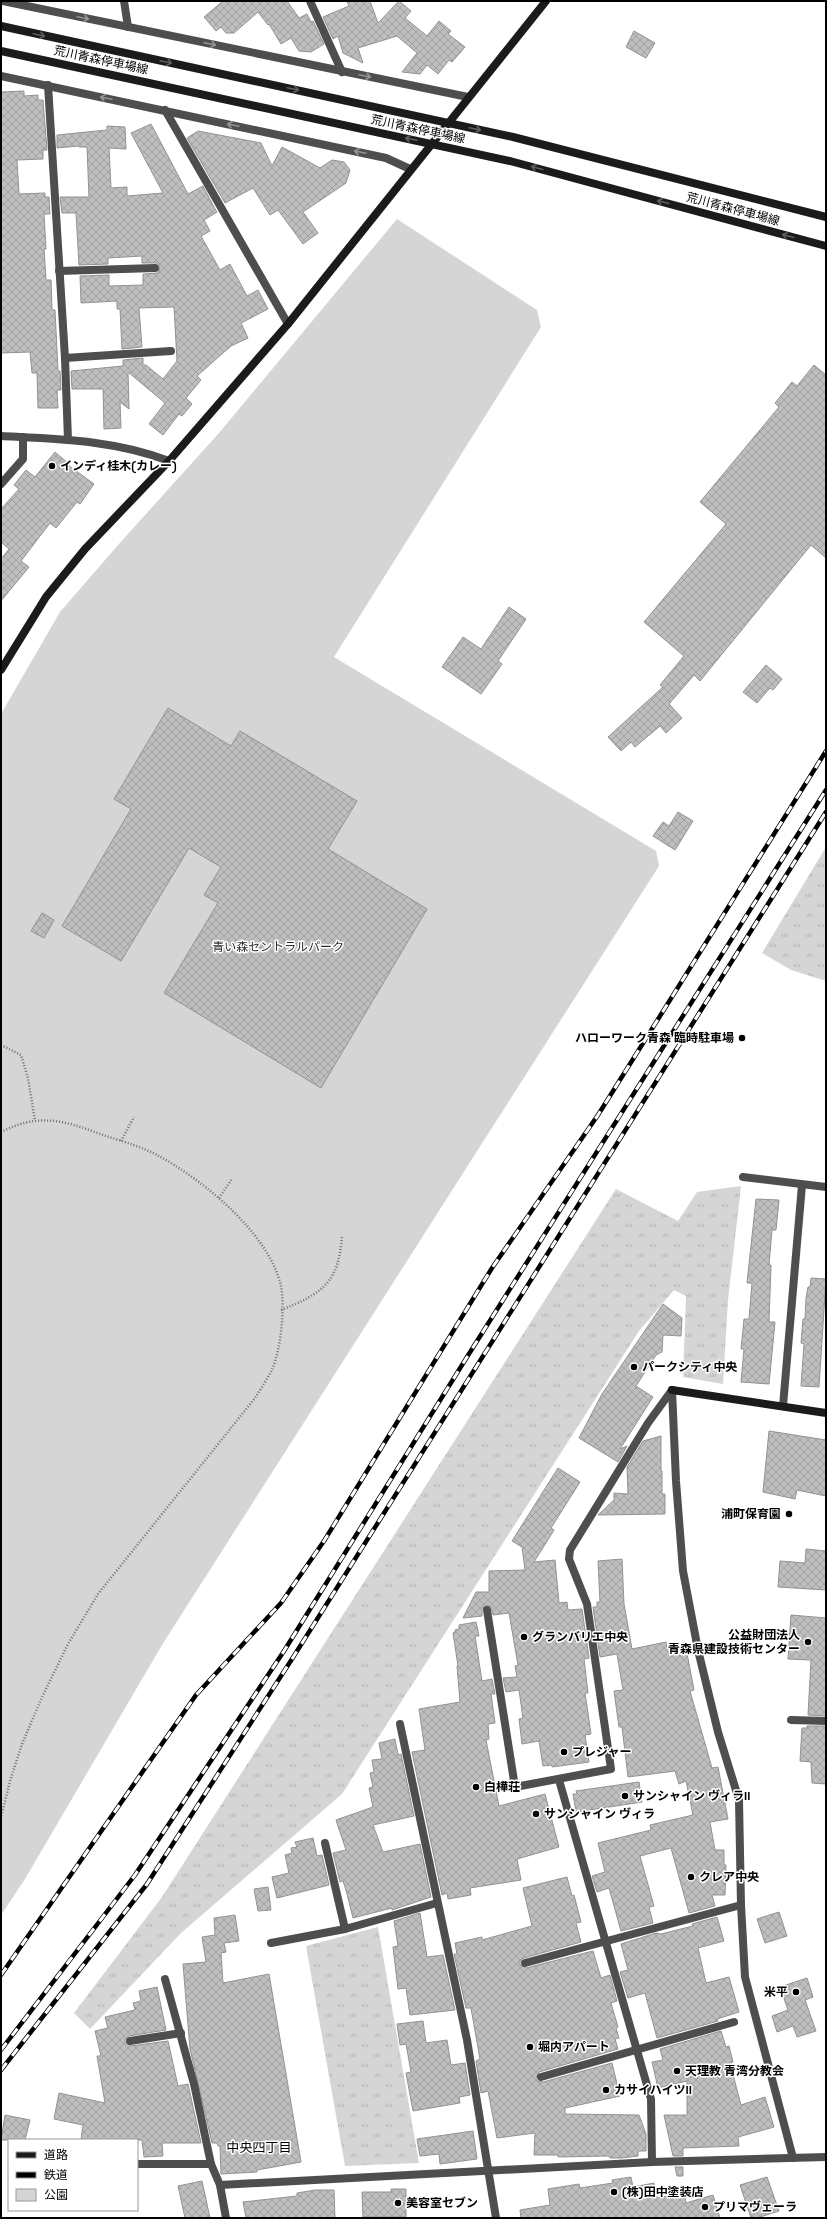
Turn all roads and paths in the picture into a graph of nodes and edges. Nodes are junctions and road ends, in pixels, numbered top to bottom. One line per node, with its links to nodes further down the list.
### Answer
1 (4, 1): 6 (street)
2 (44, 1): 6 (street)
3 (124, 1): 8 (street)
4 (310, 1): 10 (street)
5 (546, 1): 13 (main road)
6 (46, 10): 8 (street, one-way to 8)
7 (1, 26): 16 (main road, 荒川青森停車場線, one-way to 16)
8 (128, 28): 10 (street, one-way to 10)
9 (1, 51): 17 (main road, 荒川青森停車場線, one-way to 9)
10 (342, 72): 13 (street, one-way to 13)
11 (1, 76): 12 (street)
12 (48, 85): 14 (street, one-way to 12); 19 (street)
13 (468, 97): 15 (main road)
14 (165, 110): 15 (street, one-way to 14); 20 (street)
15 (410, 169): 20 (main road)
16 (826, 217)
17 (826, 246)
18 (155, 268): 19 (street)
19 (59, 272): 22 (street)
20 (288, 324): 26 (main road)
21 (171, 351): 22 (street)
22 (65, 358): 25 (street)
23 (1, 436): 24 (street)
24 (24, 437): 25 (street); 27 (street)
25 (68, 440): 26 (street)
26 (169, 461): 28 (main road)
27 (1, 484)
28 (1, 670)
29 (1, 1044): 31 (path)
30 (134, 1117): 33 (path)
31 (35, 1121): 32 (path); 33 (path)
32 (1, 1132)
33 (121, 1141): 38 (path)
34 (742, 1177): 36 (street)
35 (232, 1179): 38 (path)
36 (802, 1185): 37 (street); 42 (street)
37 (826, 1187)
38 (219, 1198): 40 (path)
39 (342, 1235): 40 (path)
40 (282, 1310): 49 (path)
41 (672, 1390): 42 (main road); 48 (street); 52 (street)
42 (783, 1406): 43 (main road)
43 (826, 1413)
44 (487, 1610): 48 (street)
45 (791, 1720): 46 (street)
46 (826, 1721)
47 (400, 1724): 51 (street)
48 (559, 1780): 54 (street)
49 (1, 1817)
50 (325, 1843): 53 (street)
51 (437, 1903): 53 (street); 68 (street)
52 (741, 1904): 54 (street); 64 (street)
53 (345, 1929): 55 (street)
54 (605, 1941): 56 (street); 61 (street)
55 (271, 1943)
56 (524, 1963)
57 (165, 1979): 59 (street)
58 (734, 2022): 61 (street)
59 (181, 2034): 60 (street); 67 (street)
60 (130, 2041)
61 (638, 2051): 62 (street); 65 (street)
62 (541, 2077)
63 (826, 2156): 64 (street)
64 (793, 2158): 65 (street)
65 (652, 2162): 68 (street)
66 (138, 2164): 67 (street)
67 (212, 2164): 69 (street)
68 (490, 2172): 69 (street); 71 (street)
69 (220, 2185): 70 (street)
70 (226, 2218)
71 (496, 2218)

